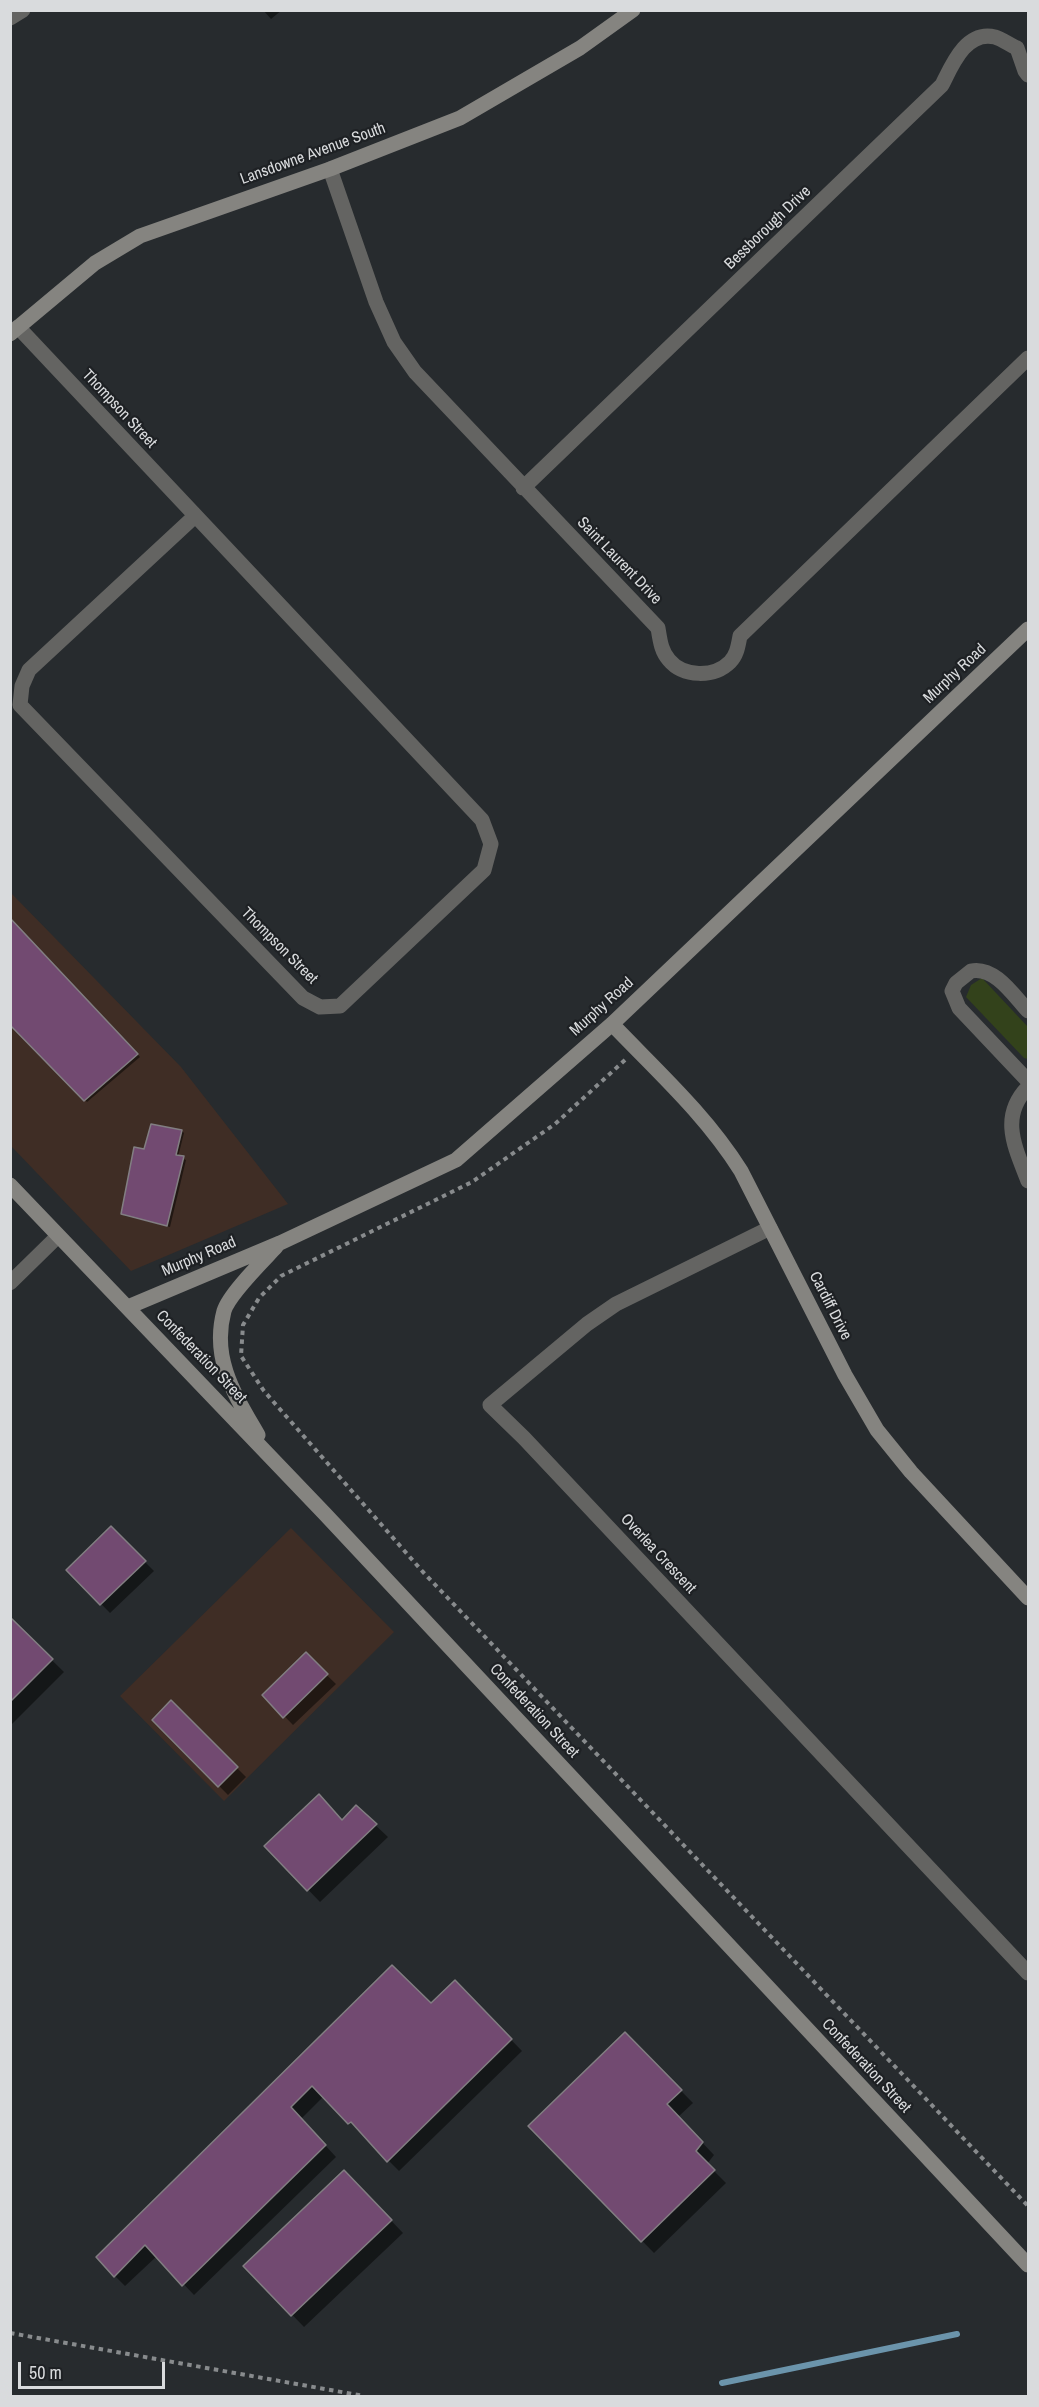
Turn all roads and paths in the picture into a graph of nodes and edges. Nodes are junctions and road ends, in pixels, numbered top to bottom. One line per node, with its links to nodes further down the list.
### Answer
1 (23, 10): 3 (street)
2 (633, 10): 5 (street, Lansdowne Avenue South)
3 (10, 18)
4 (1029, 75): 8 (street, Bessborough Drive)
5 (330, 169): 6 (street, Lansdowne Avenue South); 8 (street, Saint Laurent Drive)
6 (14, 331): 9 (street, Thompson Street)
7 (1029, 358): 8 (street, Saint Laurent Drive)
8 (523, 488)
9 (195, 516): 9 (street, Thompson Street)
10 (1029, 629): 12 (street, Murphy Road)
11 (1029, 1011): 14 (street)
12 (612, 1024): 13 (street, Cardiff Drive); 20 (street, Murphy Road)
13 (637, 1050): 18 (street, Cardiff Drive); 26 (path)
14 (1029, 1081)
15 (1029, 1087): 16 (street)
16 (1029, 1181)
17 (10, 1185): 19 (street, Confederation Street)
18 (770, 1228): 24 (street, Cardiff Drive); 25 (street, Overlea Crescent)
19 (58, 1236): 21 (street); 22 (street, Confederation Street)
20 (280, 1243): 22 (street, Murphy Road); 23 (street)
21 (10, 1283)
22 (128, 1306): 23 (street, Confederation Street)
23 (272, 1457): 27 (street, Confederation Street)
24 (1029, 1598)
25 (1029, 1972)
26 (1029, 2206)
27 (1029, 2265)
28 (10, 2333): 29 (path)
29 (364, 2397)

